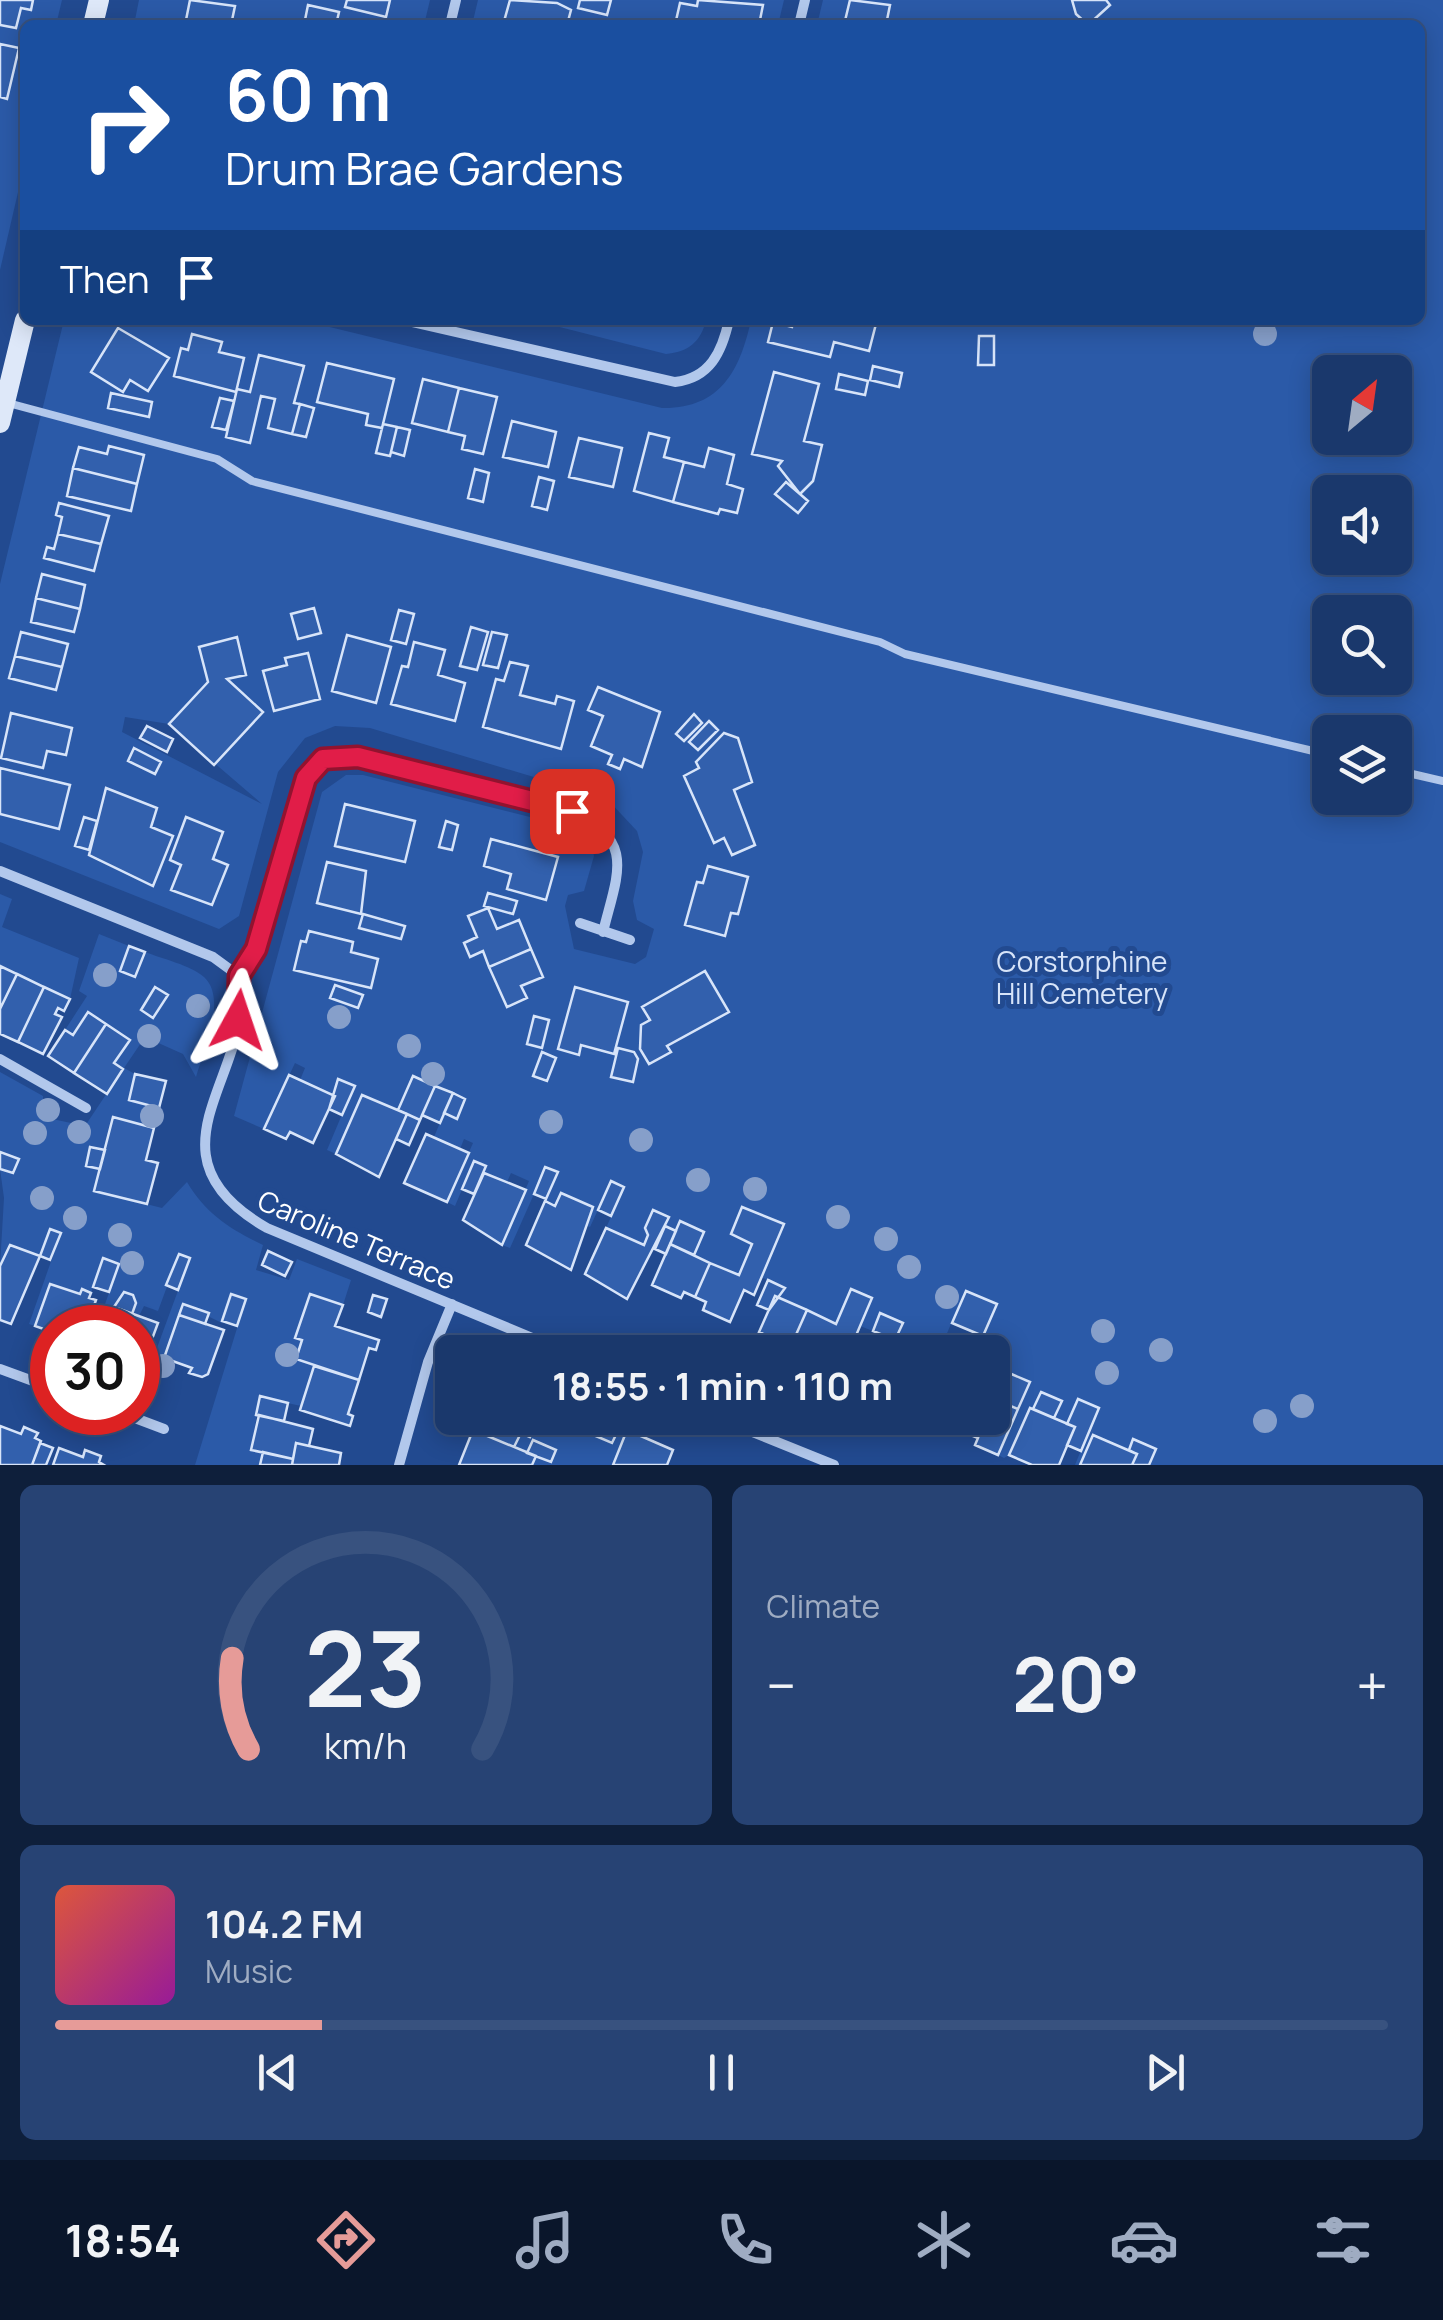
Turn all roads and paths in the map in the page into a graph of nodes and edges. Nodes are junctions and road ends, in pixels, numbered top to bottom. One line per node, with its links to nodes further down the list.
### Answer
1 (24, 325): 4 (main road)
2 (425, 325): 3 (street)
3 (728, 325)
4 (3, 413): 5 (lane)
5 (1312, 751)
6 (1412, 774): 7 (lane)
7 (1443, 781)
8 (0, 870): 12 (street)
9 (580, 923): 10 (street)
10 (603, 932): 11 (street); 12 (street)
11 (630, 940)
12 (239, 976): 15 (street, Caroline Terrace)
13 (0, 1059): 14 (street)
14 (86, 1108)
15 (452, 1304): 16 (street, Caroline Terrace); 22 (street)
16 (526, 1335)
17 (0, 1369): 18 (street)
18 (30, 1380)
19 (160, 1427): 20 (street)
20 (164, 1429)
21 (760, 1435): 23 (street)
22 (398, 1465)
23 (834, 1465)

